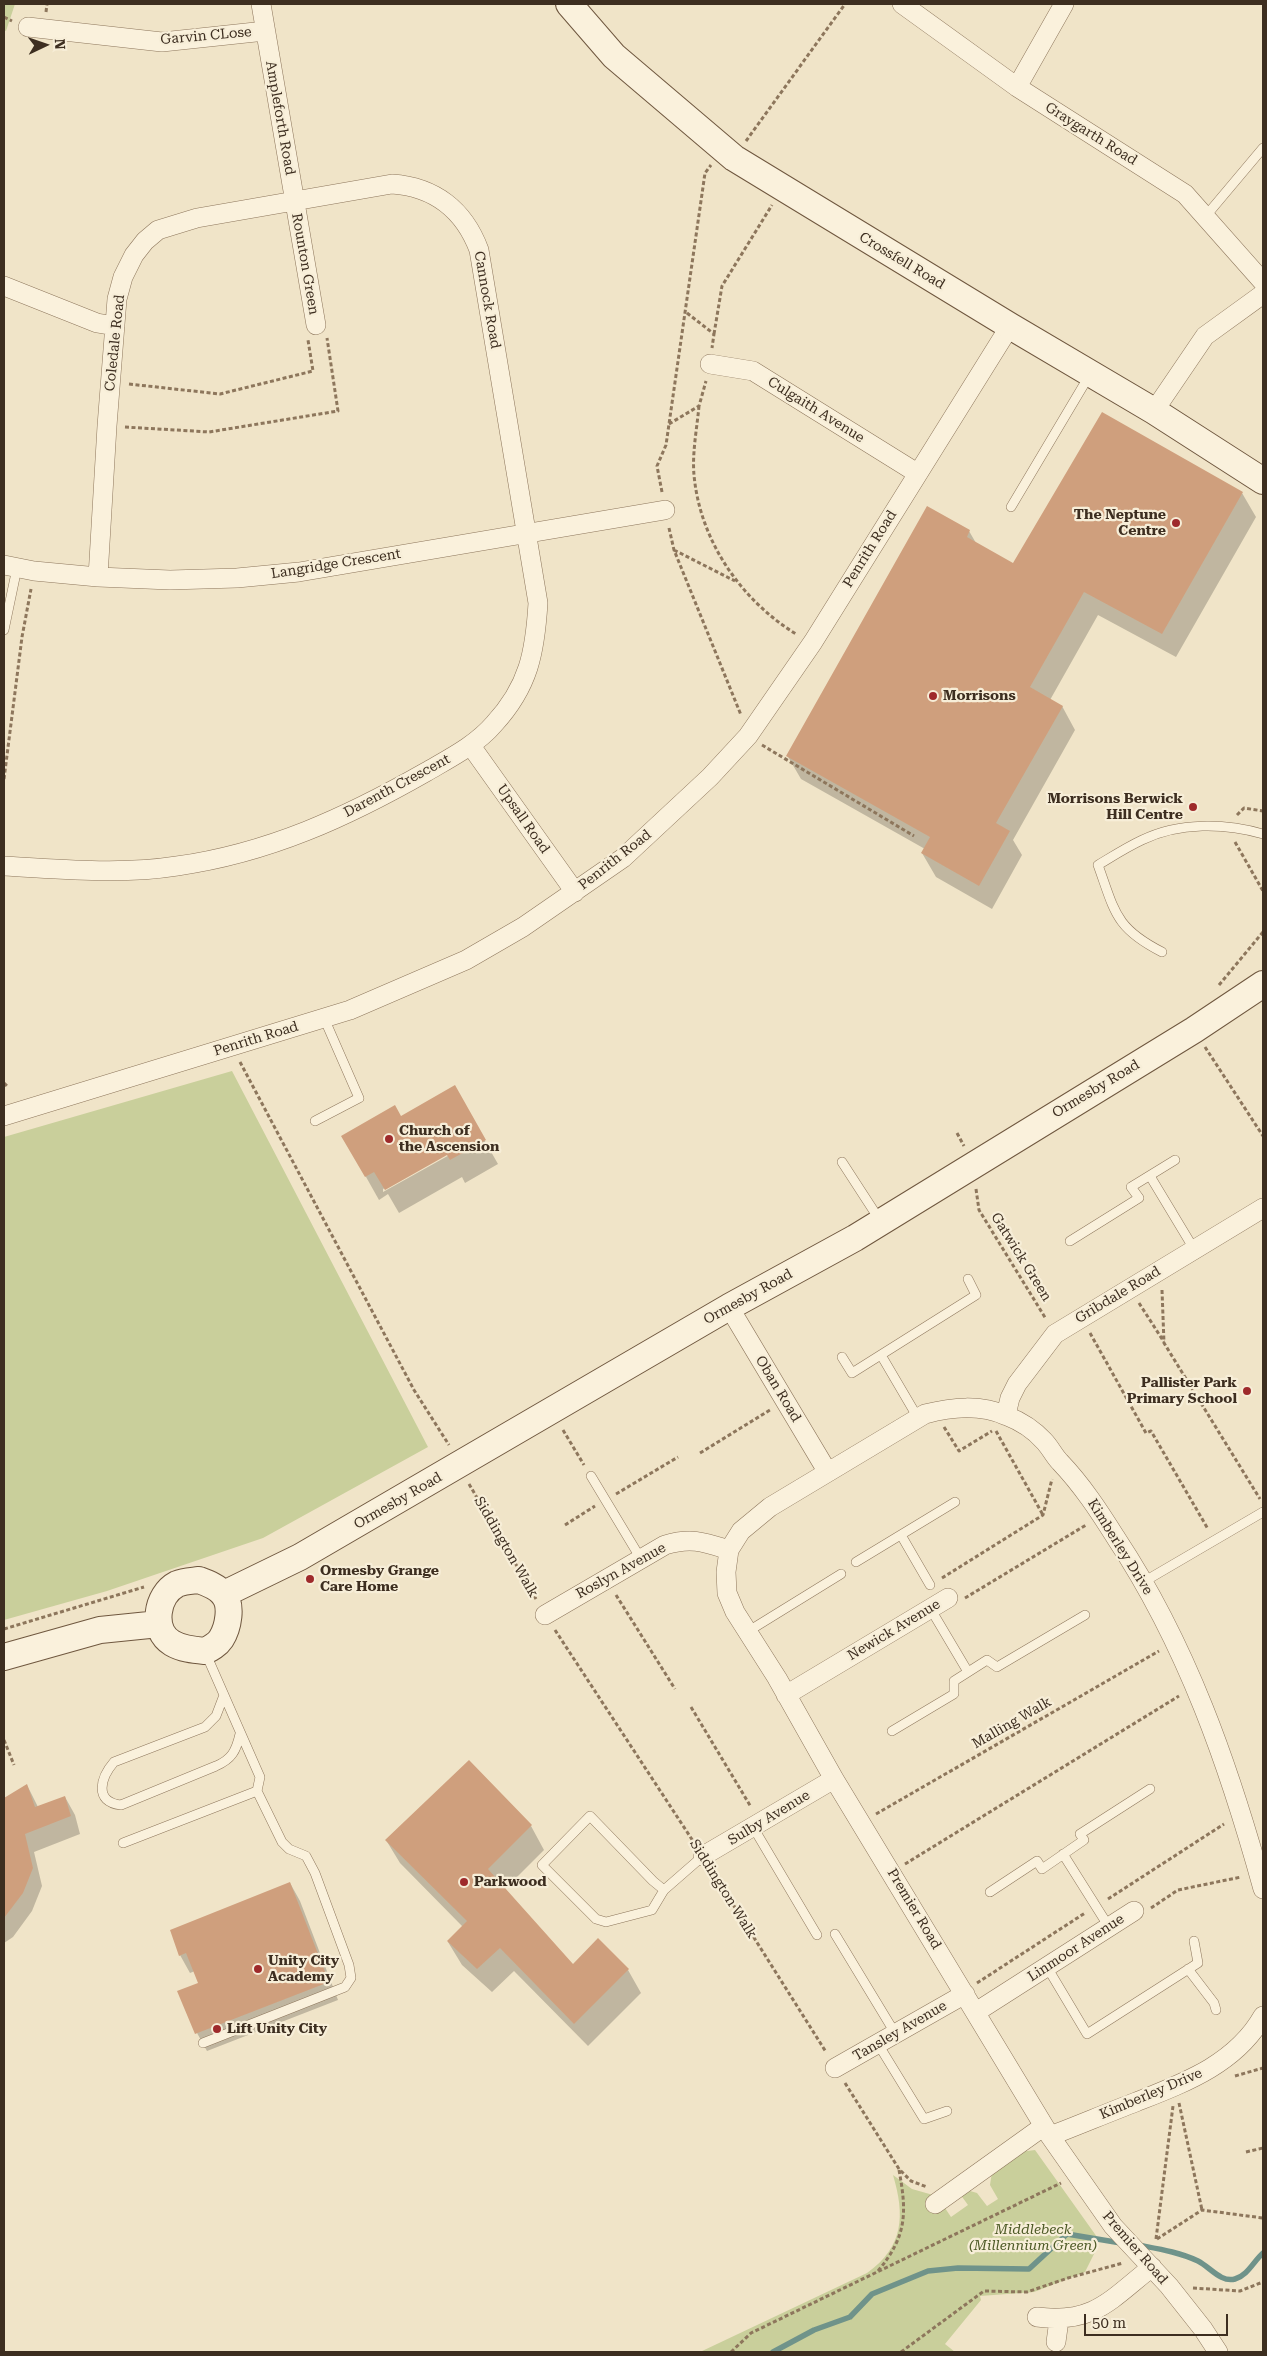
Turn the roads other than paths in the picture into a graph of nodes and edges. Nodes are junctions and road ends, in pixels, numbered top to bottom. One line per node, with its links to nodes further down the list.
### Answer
1 (261, 4): 6 (street, Ampleforth Road)
2 (569, 4): 16 (street, Crossfell Road)
3 (902, 4): 7 (street, Graygarth Road)
4 (1064, 4): 7 (street)
5 (28, 27): 6 (street, Garvin CLose)
6 (265, 31): 9 (street, Ampleforth Road)
7 (1017, 87): 10 (street, Graygarth Road)
8 (1263, 148): 10 (lane)
9 (294, 202): 14 (street, Rounton Green); 15 (street, Coledale Road); 24 (street, Cannock Road)
10 (1205, 217): 11 (street, Graygarth Road)
11 (1263, 282)
12 (4, 286): 15 (street)
13 (1263, 294): 19 (street)
14 (316, 325)
15 (114, 326): 26 (street, Coledale Road)
16 (1010, 326): 18 (street, Crossfell Road); 20 (street, Penrith Road)
17 (710, 364): 20 (street, Culgaith Avenue)
18 (1090, 374): 19 (street, Crossfell Road); 22 (lane)
19 (1154, 411): 21 (street, Crossfell Road)
20 (917, 473): 31 (street, Penrith Road)
21 (1263, 481)
22 (1011, 507)
23 (665, 510): 24 (street, Langridge Crescent)
24 (526, 533): 26 (street, Langridge Crescent); 28 (street, Darenth Crescent)
25 (18, 568): 26 (street, Langridge Crescent); 27 (lane)
26 (98, 577)
27 (4, 630)
28 (471, 746): 30 (street, Darenth Crescent); 31 (street, Upsall Road)
29 (1263, 834): 32 (lane)
30 (4, 866)
31 (575, 892): 34 (street, Penrith Road)
32 (1162, 952)
33 (1263, 984): 41 (street, Ormesby Road)
34 (324, 1018): 35 (street, Penrith Road); 36 (lane)
35 (4, 1116)
36 (315, 1121)
37 (1175, 1160): 39 (lane)
38 (842, 1162): 41 (lane)
39 (1150, 1176): 42 (lane); 43 (lane)
40 (1263, 1208): 43 (street, Gribdale Road)
41 (881, 1222): 45 (street, Ormesby Road)
42 (1070, 1241)
43 (1194, 1249): 49 (street, Gribdale Road)
44 (968, 1279): 46 (lane)
45 (729, 1308): 50 (street, Oban Road); 61 (street, Ormesby Road)
46 (881, 1355): 47 (lane); 48 (lane)
47 (842, 1357)
48 (926, 1415): 49 (street, Kimberley Drive); 50 (street, Kimberley Drive)
49 (1006, 1415): 59 (street, Kimberley Drive)
50 (827, 1471): 55 (street, Premier Road)
51 (591, 1476): 56 (lane)
52 (955, 1502): 54 (lane)
53 (1263, 1512): 59 (lane)
54 (901, 1535): 57 (lane); 60 (lane)
55 (729, 1550): 56 (street, Roslyn Avenue); 67 (street, Premier Road)
56 (641, 1559): 64 (street, Roslyn Avenue)
57 (856, 1562)
58 (841, 1574): 67 (lane)
59 (1145, 1581): 82 (street, Kimberley Drive)
60 (930, 1585)
61 (224, 1594): 66 (street); 68 (street)
62 (948, 1598): 63 (street, Newick Avenue)
63 (930, 1608): 70 (lane); 72 (street, Newick Avenue)
64 (545, 1615)
65 (1086, 1616): 70 (lane)
66 (159, 1624): 68 (street); 69 (street)
67 (747, 1632): 72 (street, Premier Road)
68 (205, 1651): 71 (lane)
69 (4, 1657)
70 (968, 1672): 73 (lane)
71 (224, 1695): 74 (lane); 74 (lane)
72 (786, 1695): 75 (street, Premier Road)
73 (892, 1731)
74 (240, 1734): 77 (lane)
75 (834, 1779): 78 (street, Sulby Avenue); 92 (street, Premier Road)
76 (1150, 1789): 80 (lane)
77 (257, 1791): 79 (lane); 97 (lane)
78 (757, 1825): 81 (street, Sulby Avenue); 87 (lane)
79 (123, 1843)
80 (1063, 1854): 84 (lane); 86 (lane)
81 (703, 1856): 83 (lane)
82 (1261, 1882)
83 (664, 1890): 83 (lane)
84 (990, 1892)
85 (1134, 1910): 86 (street, Linmoor Avenue)
86 (1109, 1927): 90 (street, Linmoor Avenue)
87 (818, 1934)
88 (835, 1934): 96 (lane)
89 (1194, 1941): 91 (lane)
90 (1047, 1967): 91 (lane); 94 (street, Linmoor Avenue)
91 (1188, 1969): 93 (lane)
92 (965, 1994): 94 (street, Premier Road); 96 (street, Tansley Avenue)
93 (1216, 2010)
94 (976, 2012): 101 (street, Premier Road)
95 (1263, 2016): 101 (street, Kimberley Drive)
96 (895, 2033): 98 (street, Tansley Avenue)
97 (203, 2043)
98 (878, 2044): 99 (street, Tansley Avenue); 100 (lane)
99 (835, 2068)
100 (947, 2111)
101 (1047, 2131): 102 (street); 103 (street, Premier Road)
102 (934, 2195)
103 (1148, 2263): 105 (street); 107 (street, Premier Road)
104 (1037, 2317): 105 (street)
105 (1059, 2320): 106 (street)
106 (1056, 2342)
107 (1218, 2352)

